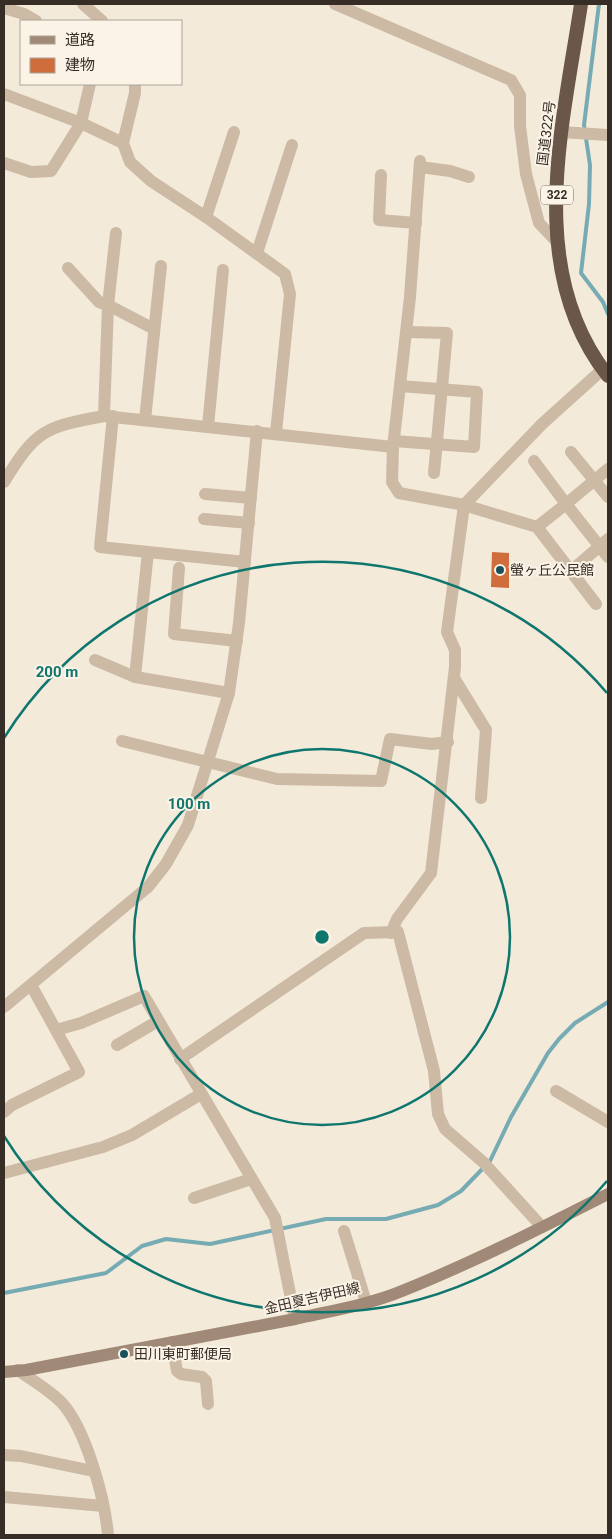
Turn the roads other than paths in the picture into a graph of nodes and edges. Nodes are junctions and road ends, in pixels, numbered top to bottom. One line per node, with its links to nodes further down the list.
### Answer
1 (83, 4): 6 (street)
2 (335, 4): 22 (street)
3 (580, 4): 12 (highway, 国道322号 / 322)
4 (4, 8): 5 (street)
5 (34, 20)
6 (101, 20)
7 (90, 85): 10 (street)
8 (135, 85): 14 (street)
9 (4, 94): 10 (street)
10 (81, 124): 14 (street); 16 (street)
11 (234, 132): 19 (street)
12 (561, 132): 13 (street); 22 (highway, 国道322号 / 322)
13 (608, 136)
14 (123, 143): 19 (street)
15 (292, 145): 23 (street)
16 (4, 163)
17 (381, 175): 20 (street)
18 (469, 177): 20 (street)
19 (206, 217): 23 (street)
20 (416, 223): 29 (street)
21 (116, 233): 27 (street)
22 (556, 241): 30 (highway, 国道322号 / 322)
23 (257, 253): 37 (street)
24 (161, 266): 28 (street)
25 (68, 268): 27 (street)
26 (223, 270): 35 (street)
27 (108, 305): 28 (street); 33 (street)
28 (154, 329): 34 (street)
29 (407, 332): 31 (street); 32 (street)
30 (606, 372): 50 (street)
31 (400, 386): 32 (street); 38 (street)
32 (442, 389): 39 (street); 39 (street)
33 (109, 416): 34 (street); 45 (street); 55 (street)
34 (145, 420): 35 (street)
35 (208, 426): 36 (street)
36 (257, 431): 37 (street); 48 (street)
37 (276, 433): 38 (street)
38 (394, 444): 39 (street); 50 (street)
39 (437, 444): 43 (street)
40 (571, 452): 44 (street)
41 (534, 461): 49 (street)
42 (608, 469): 44 (street)
43 (434, 472)
44 (594, 480): 47 (street); 49 (street)
45 (4, 482)
46 (205, 494): 48 (street)
47 (608, 497)
48 (251, 498): 52 (street)
49 (566, 504): 53 (street); 54 (street)
50 (464, 505): 53 (street); 64 (street)
51 (204, 519): 52 (street)
52 (249, 523): 57 (street)
53 (537, 527): 59 (street)
54 (604, 543): 56 (street); 59 (street)
55 (148, 552): 57 (street); 63 (street)
56 (608, 557)
57 (245, 562): 61 (street)
58 (179, 568): 61 (street)
59 (571, 571): 60 (street)
60 (596, 604)
61 (237, 641): 65 (street)
62 (95, 660): 63 (street)
63 (135, 677): 65 (street)
64 (454, 678): 67 (street); 69 (street)
65 (229, 693): 68 (street)
66 (122, 741): 68 (street)
67 (448, 742): 68 (street); 70 (street)
68 (209, 761): 71 (street)
69 (481, 798)
70 (391, 933): 76 (street); 85 (street)
71 (32, 985): 72 (street); 74 (street)
72 (4, 1007)
73 (158, 1021): 74 (street); 75 (street); 76 (street)
74 (56, 1030): 79 (street)
75 (117, 1045)
76 (180, 1058): 78 (street)
77 (556, 1091): 80 (street)
78 (201, 1094): 81 (street); 82 (street)
79 (4, 1112)
80 (608, 1122)
81 (4, 1173)
82 (251, 1178): 84 (street); 88 (street)
83 (608, 1194): 85 (main road, 金田夏吉伊田線)
84 (194, 1198)
85 (542, 1227): 87 (main road, 金田夏吉伊田線)
86 (344, 1231): 87 (street)
87 (366, 1302): 88 (main road, 金田夏吉伊田線)
88 (295, 1319): 89 (main road, 金田夏吉伊田線)
89 (172, 1342): 90 (main road, 金田夏吉伊田線); 92 (street)
90 (18, 1370): 91 (main road, 金田夏吉伊田線); 94 (street)
91 (4, 1372)
92 (208, 1404)
93 (4, 1454): 94 (street)
94 (94, 1471): 96 (street)
95 (4, 1497): 96 (street)
96 (103, 1506): 97 (street)
97 (108, 1535)

